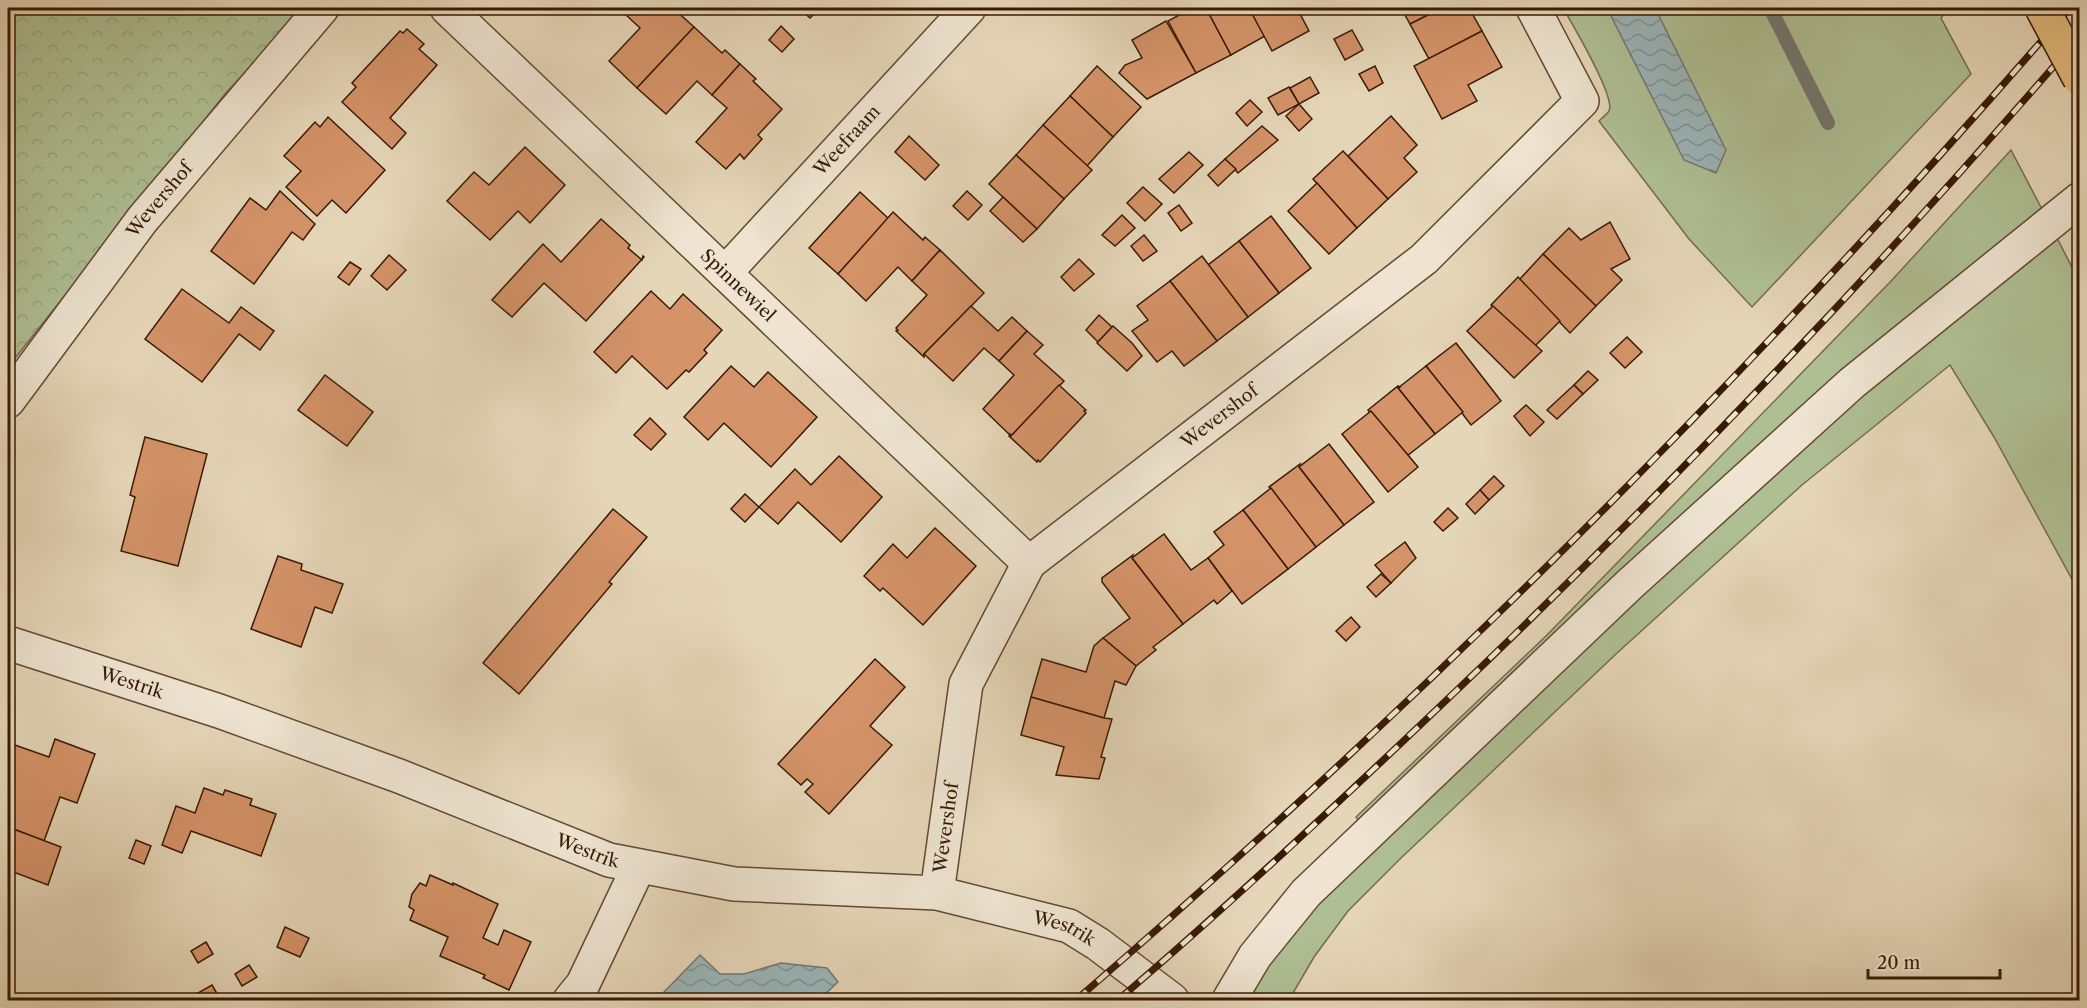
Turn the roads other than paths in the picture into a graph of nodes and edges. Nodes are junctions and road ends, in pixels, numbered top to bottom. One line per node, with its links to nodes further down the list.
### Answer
1 (322, 8): 9 (street, Wevershof)
2 (447, 8): 8 (street, Spinnewiel)
3 (969, 8): 8 (street, Weefraam)
4 (1533, 8): 10 (street, Wevershof)
5 (2042, 8): 6 (highway, bridge)
6 (2079, 79)
7 (2079, 200): 16 (street)
8 (724, 273): 10 (street, Spinnewiel)
9 (8, 401)
10 (1029, 563): 13 (street, Wevershof)
11 (8, 643): 12 (street, Westrik)
12 (639, 866): 13 (street, Westrik); 14 (street)
13 (937, 893): 15 (street, Westrik)
14 (570, 1000)
15 (1172, 1000)
16 (1229, 1000)

